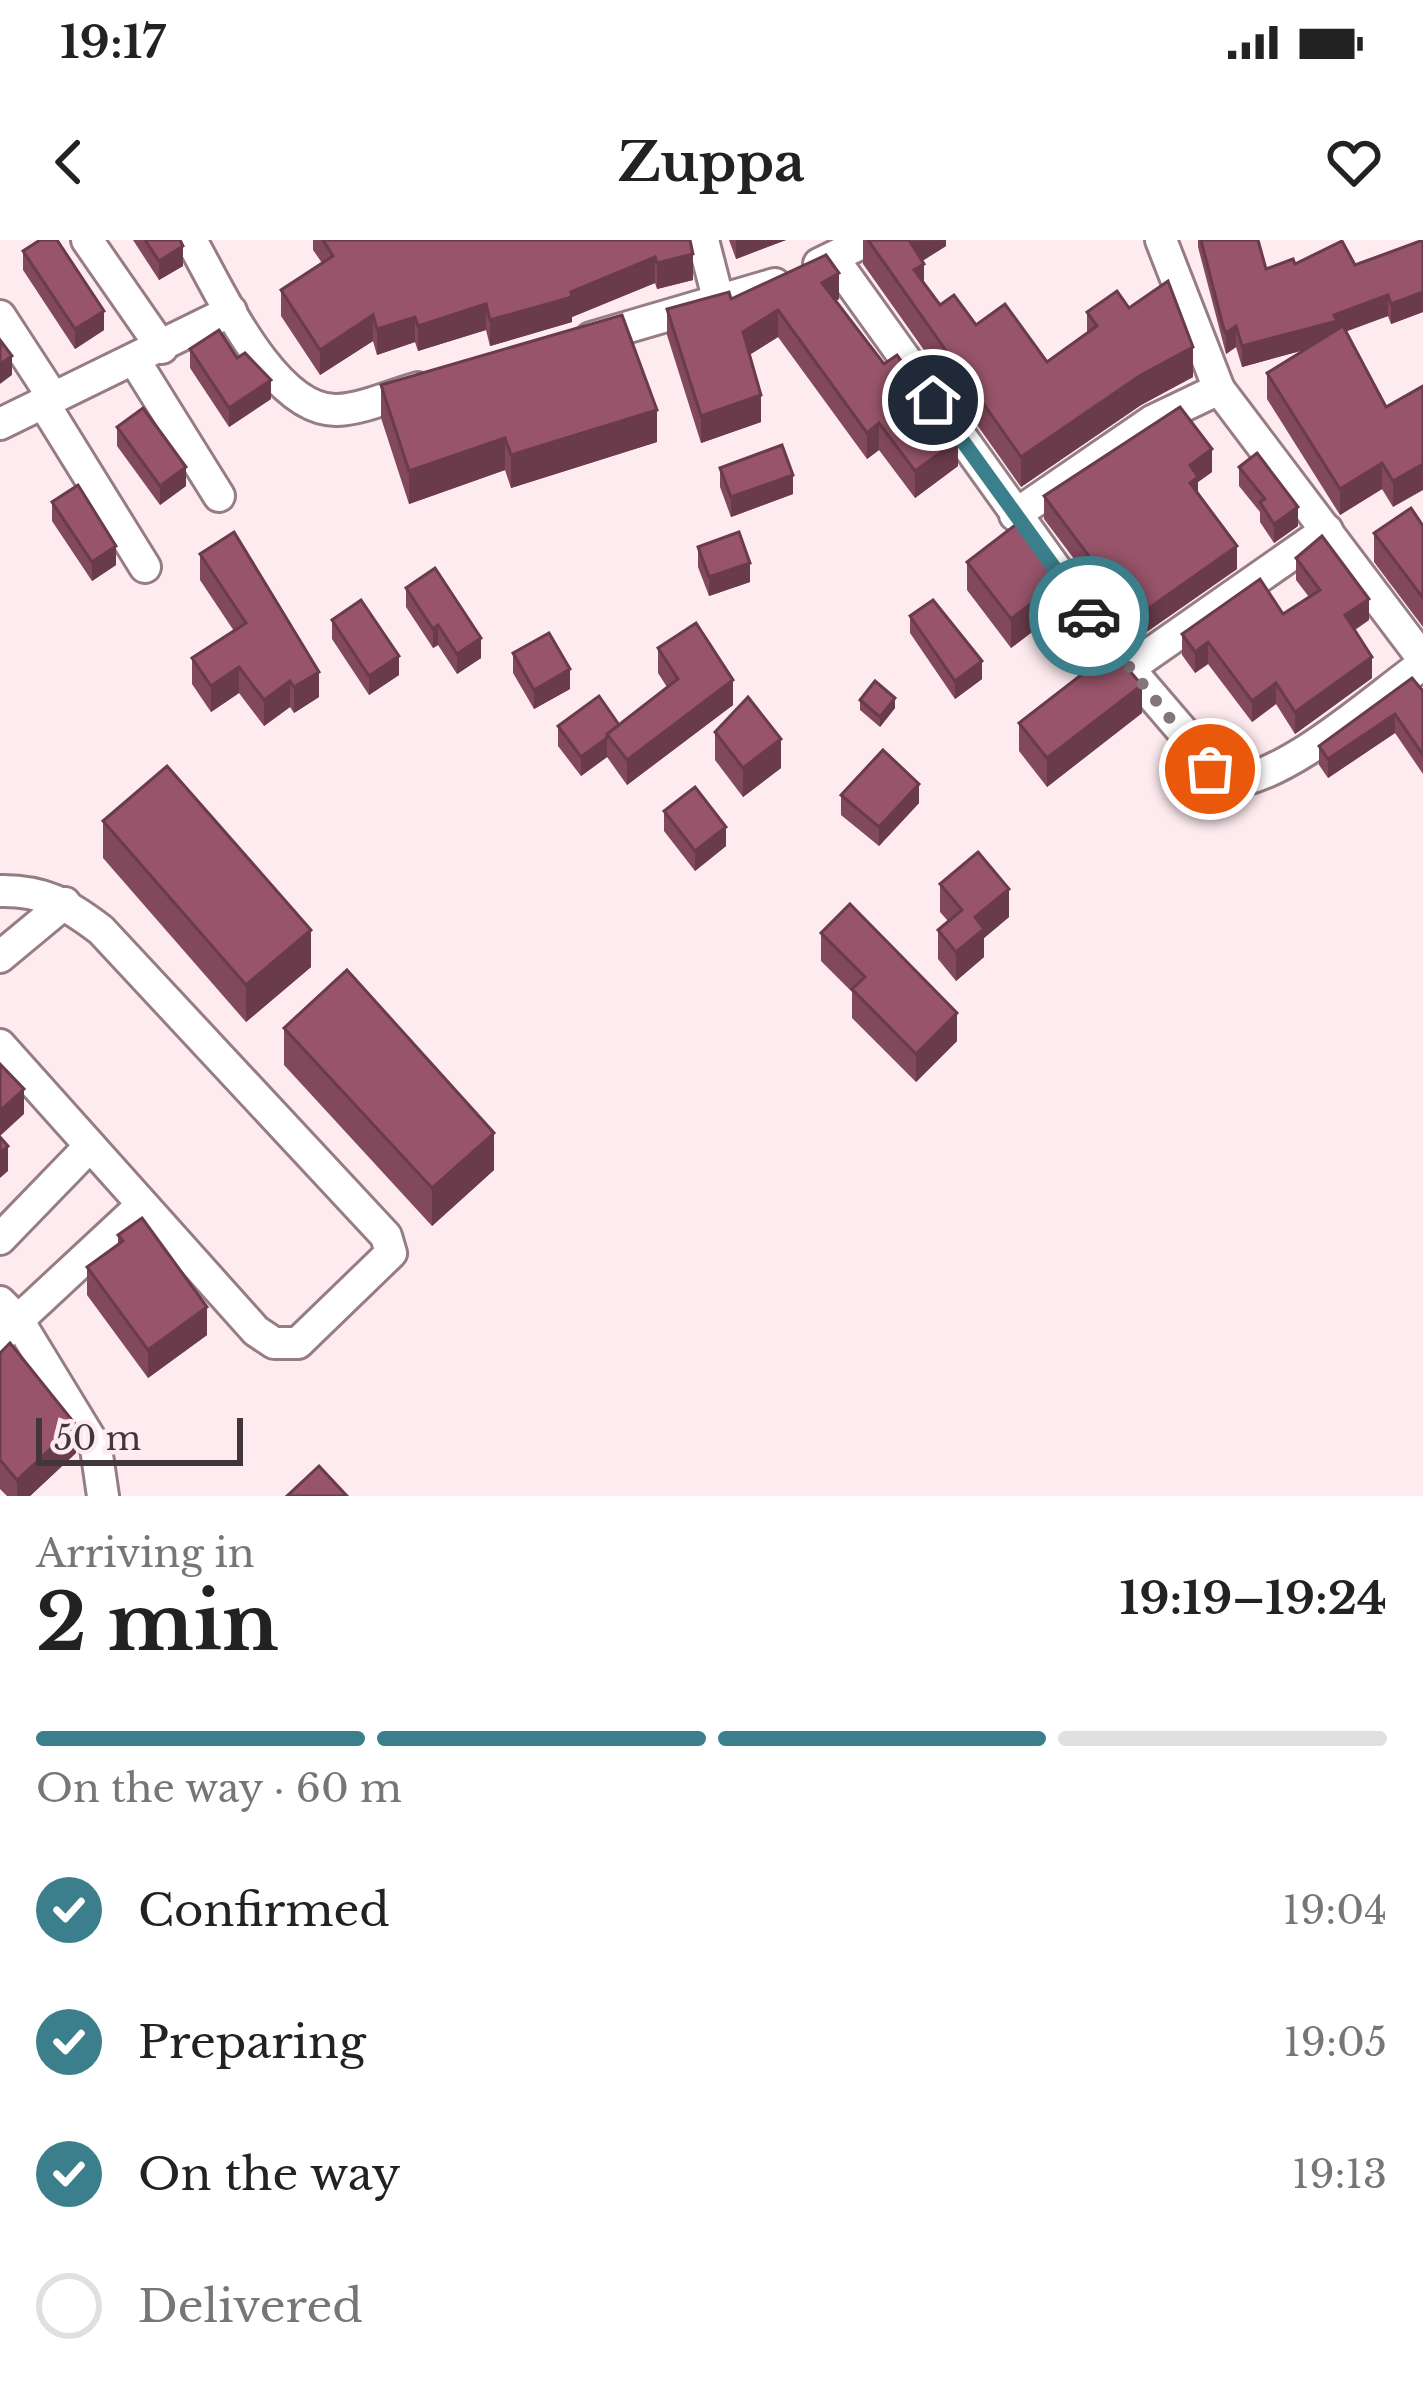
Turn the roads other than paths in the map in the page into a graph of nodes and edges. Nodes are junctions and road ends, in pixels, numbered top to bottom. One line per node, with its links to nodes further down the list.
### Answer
1 (87, 240): 11 (street)
2 (191, 240): 8 (street)
3 (704, 240): 7 (street)
4 (868, 240): 6 (street)
5 (1161, 240): 13 (street)
6 (833, 258): 7 (street); 17 (street)
7 (719, 302): 10 (street)
8 (231, 311): 11 (street); 12 (street)
9 (0, 316): 14 (street)
10 (561, 347)
11 (148, 354): 14 (street); 16 (street)
12 (448, 380)
13 (1219, 389): 17 (street); 18 (street)
14 (49, 401): 15 (street); 19 (street)
15 (0, 424)
16 (219, 496)
17 (1015, 514): 21 (street)
18 (1327, 530): 20 (street); 21 (street)
19 (145, 567)
20 (1423, 662): 21 (street)
21 (1128, 669)
22 (0, 891): 23 (street)
23 (65, 903): 24 (street); 27 (street)
24 (0, 957)
25 (0, 1045): 26 (street)
26 (90, 1146): 27 (street); 28 (street)
27 (142, 1204): 29 (street)
28 (0, 1239)
29 (6, 1320): 30 (street)
30 (103, 1496)

